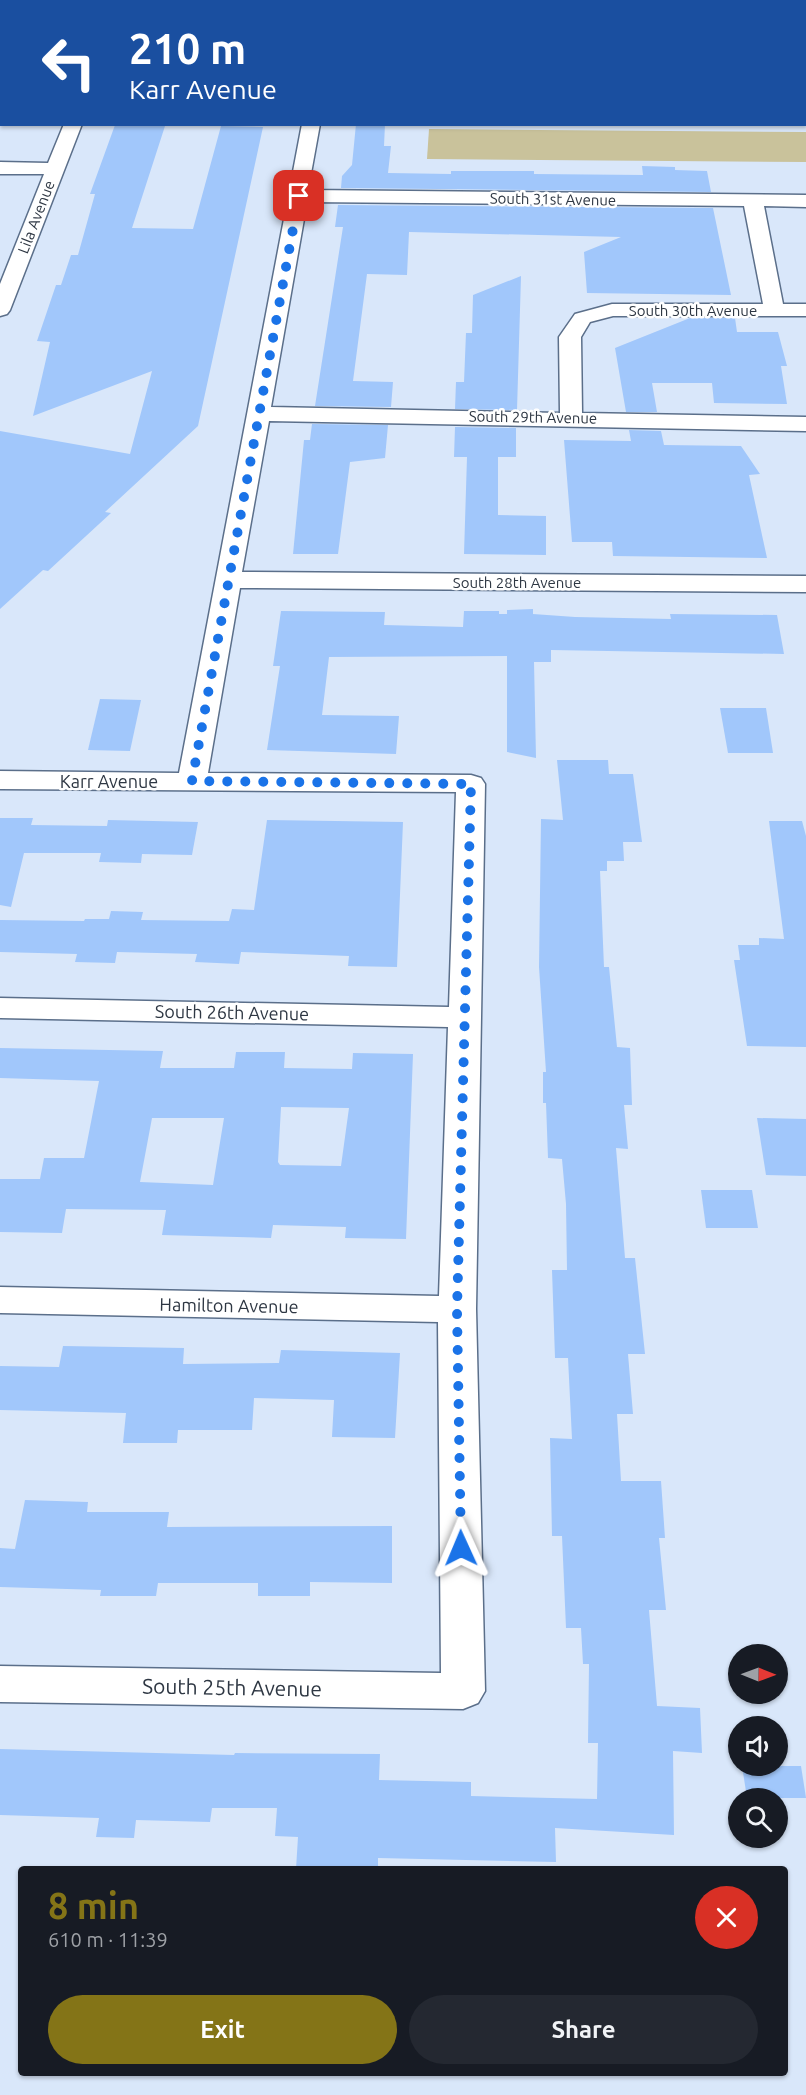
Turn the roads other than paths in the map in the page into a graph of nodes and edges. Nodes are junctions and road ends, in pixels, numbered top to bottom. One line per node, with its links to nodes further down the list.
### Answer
1 (72, 126): 4 (street, Lila Avenue)
2 (311, 126): 5 (street)
3 (0, 168): 4 (street)
4 (55, 169): 9 (street, Lila Avenue)
5 (299, 196): 6 (street, South 31st Avenue); 11 (street)
6 (753, 201): 7 (street, South 31st Avenue); 8 (street)
7 (806, 201)
8 (774, 309): 10 (street, South 30th Avenue); 12 (street, South 30th Avenue)
9 (0, 310)
10 (806, 310)
11 (260, 414): 12 (street, South 29th Avenue); 15 (street)
12 (571, 418): 13 (street, South 29th Avenue)
13 (804, 424): 14 (street)
14 (806, 449)
15 (228, 579): 16 (street, South 28th Avenue); 18 (street)
16 (806, 584)
17 (0, 780): 18 (street, Karr Avenue)
18 (192, 781): 20 (street, Karr Avenue)
19 (0, 1008): 20 (street, South 26th Avenue)
20 (464, 1017): 22 (street)
21 (0, 1300): 22 (street, Hamilton Avenue)
22 (457, 1310): 23 (street, South 25th Avenue)
23 (0, 1684)

